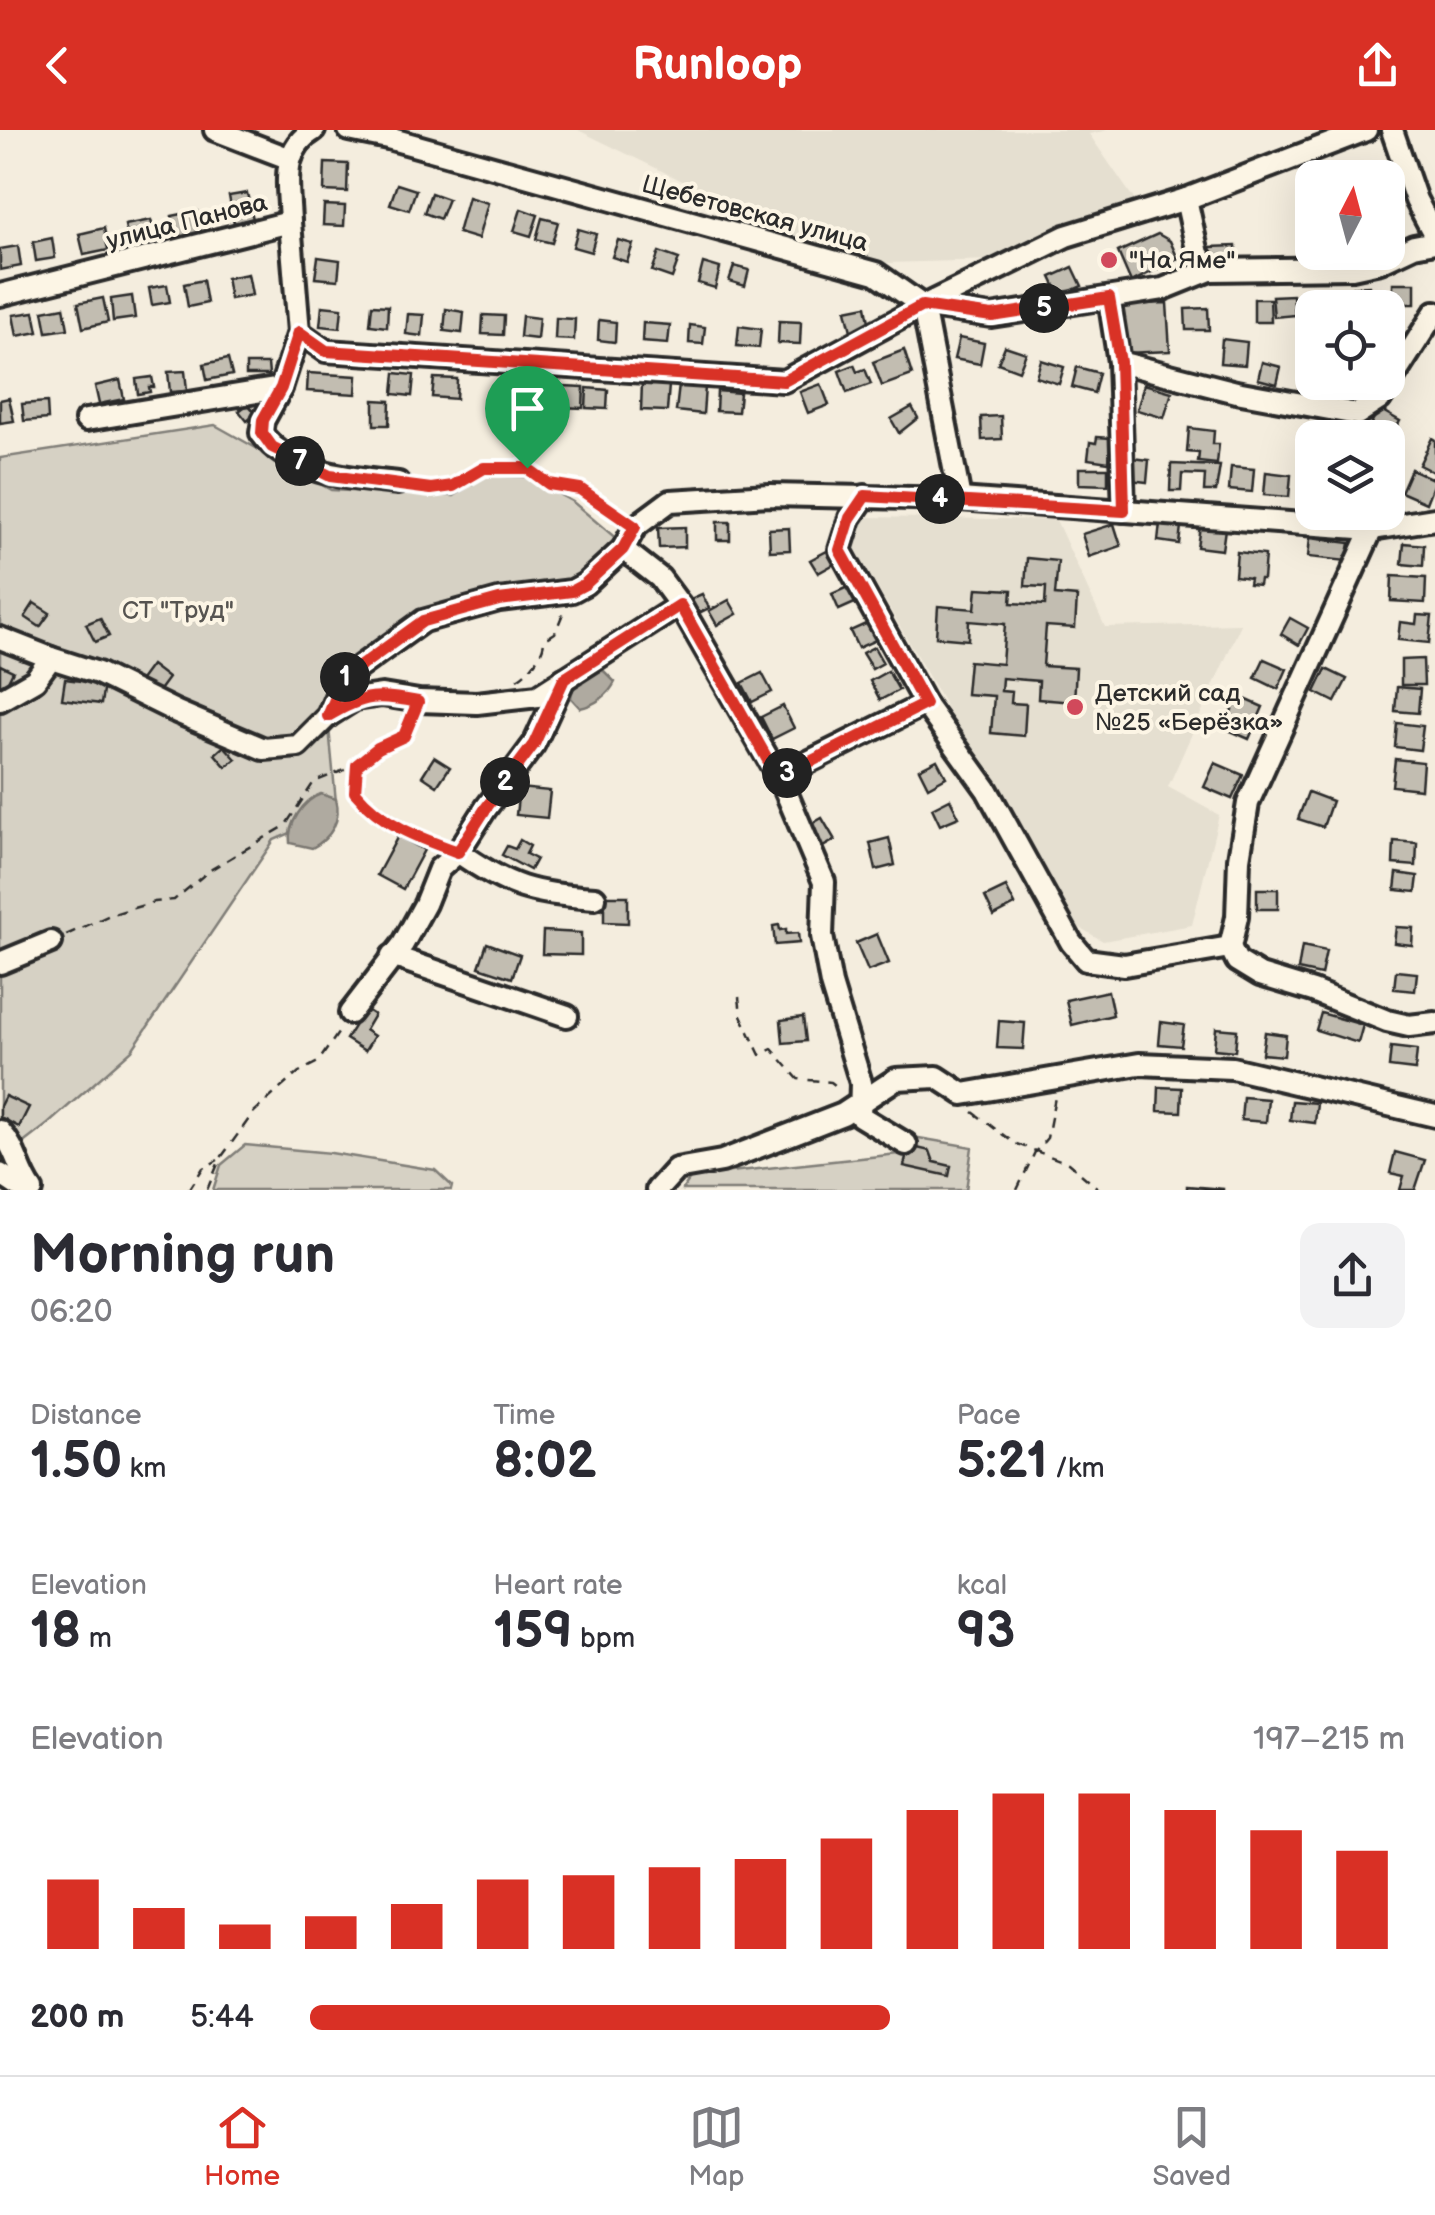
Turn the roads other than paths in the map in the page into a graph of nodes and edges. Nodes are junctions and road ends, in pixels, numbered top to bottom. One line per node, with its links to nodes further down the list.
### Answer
1 (215, 130): 6 (street)
2 (314, 130): 6 (street)
3 (349, 130): 13 (street, Щебетовская улица)
4 (1366, 130): 7 (street)
5 (1392, 130): 9 (street)
6 (288, 158): 8 (street)
7 (1186, 199): 10 (street); 13 (street)
8 (290, 222): 11 (street, улица Панова); 15 (street, улица Панова)
9 (1435, 239): 10 (street, Щебетовская улица)
10 (1210, 270): 12 (street, Щебетовская улица)
11 (0, 296)
12 (1109, 298): 13 (street, Щебетовская улица); 16 (street)
13 (922, 306): 15 (street); 21 (street)
14 (1435, 312): 16 (street)
15 (299, 332): 17 (street)
16 (1120, 362): 22 (street)
17 (281, 388): 18 (street); 19 (street)
18 (86, 420)
19 (398, 482)
20 (865, 496): 21 (street); 27 (street); 33 (street)
21 (960, 499): 22 (street)
22 (1124, 511): 24 (street)
23 (1435, 520): 25 (street)
24 (1295, 523)
25 (1405, 524)
26 (1371, 530): 39 (street)
27 (623, 549): 28 (street); 34 (street)
28 (680, 605): 31 (street); 35 (street)
29 (0, 638): 30 (street)
30 (51, 658): 32 (street); 34 (street)
31 (564, 679): 34 (street); 36 (street)
32 (0, 700)
33 (925, 704): 35 (street); 39 (street)
34 (328, 716)
35 (778, 778): 45 (street)
36 (458, 852): 37 (street); 40 (street)
37 (594, 898)
38 (52, 942): 41 (street)
39 (1230, 947): 44 (street)
40 (392, 956): 42 (street); 43 (street)
41 (0, 963)
42 (350, 1013)
43 (568, 1016)
44 (1435, 1023)
45 (858, 1103): 46 (street); 48 (street); 52 (street)
46 (1435, 1116)
47 (0, 1131): 51 (street)
48 (906, 1144)
49 (0, 1174): 50 (street)
50 (24, 1190)
51 (32, 1190)
52 (657, 1190)

